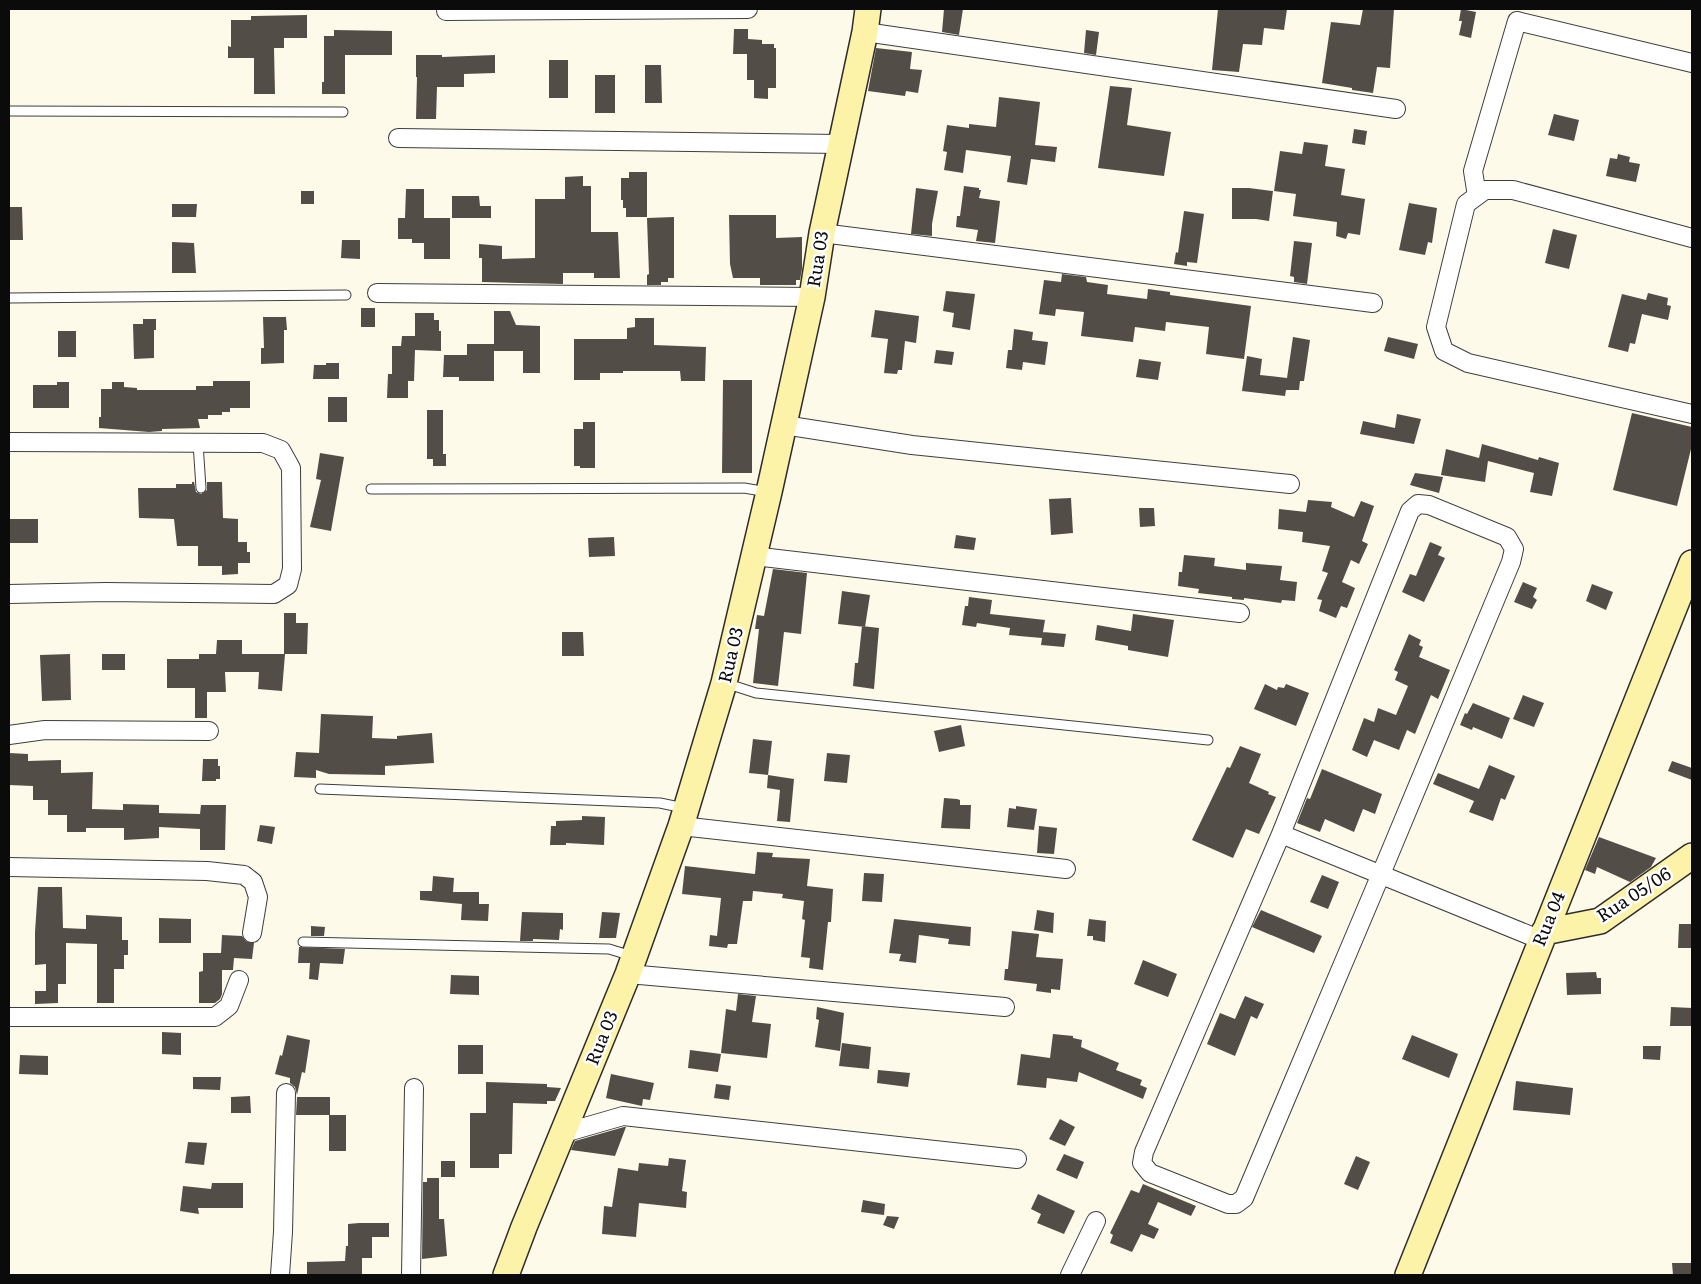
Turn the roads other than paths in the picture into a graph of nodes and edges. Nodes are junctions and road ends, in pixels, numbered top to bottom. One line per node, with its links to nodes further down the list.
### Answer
1 (748, 9): 2 (street)
2 (446, 11)
3 (1518, 15): 5 (street); 11 (street)
4 (866, 21): 6 (street); 10 (street, Rua 03)
5 (1692, 63)
6 (1396, 109)
7 (9, 112): 8 (lane)
8 (343, 112)
9 (398, 138): 10 (street)
10 (840, 144): 12 (street, Rua 03)
11 (1477, 196): 13 (street); 19 (street)
12 (822, 233): 16 (street, Rua 03); 18 (street)
13 (1692, 238)
14 (377, 293): 16 (street)
15 (346, 295): 17 (lane)
16 (812, 296): 20 (street, Rua 03)
17 (9, 298)
18 (1373, 303)
19 (1692, 414)
20 (784, 425): 23 (street); 26 (street, Rua 03)
21 (9, 442): 22 (street)
22 (198, 443): 24 (lane); 29 (street)
23 (1290, 484)
24 (201, 488)
25 (371, 489): 26 (lane)
26 (770, 492): 27 (street, Rua 03)
27 (753, 556): 30 (street); 31 (street, Rua 03)
28 (1692, 563): 43 (street, Rua 04)
29 (9, 594)
30 (1240, 614)
31 (724, 683): 34 (lane); 36 (street, Rua 03)
32 (209, 731): 33 (street)
33 (9, 735)
34 (1208, 740)
35 (320, 790): 36 (lane)
36 (683, 818): 40 (street); 45 (street, Rua 03)
37 (1281, 834): 41 (street); 41 (street); 41 (street)
38 (1692, 856): 43 (street, Rua 05/06)
39 (9, 867): 42 (street)
40 (1066, 869)
41 (1381, 874): 43 (street)
42 (252, 933)
43 (1542, 936): 58 (street, Rua 04)
44 (303, 942): 45 (lane)
45 (631, 965): 47 (street); 51 (street, Rua 03)
46 (239, 980): 48 (street)
47 (1005, 1007)
48 (9, 1017)
49 (414, 1088): 55 (street)
50 (286, 1093): 54 (street)
51 (564, 1133): 52 (street); 56 (street, Rua 03)
52 (1017, 1159)
53 (1096, 1221): 57 (street)
54 (280, 1275)
55 (411, 1275)
56 (506, 1275)
57 (1070, 1275)
58 (1408, 1275)

